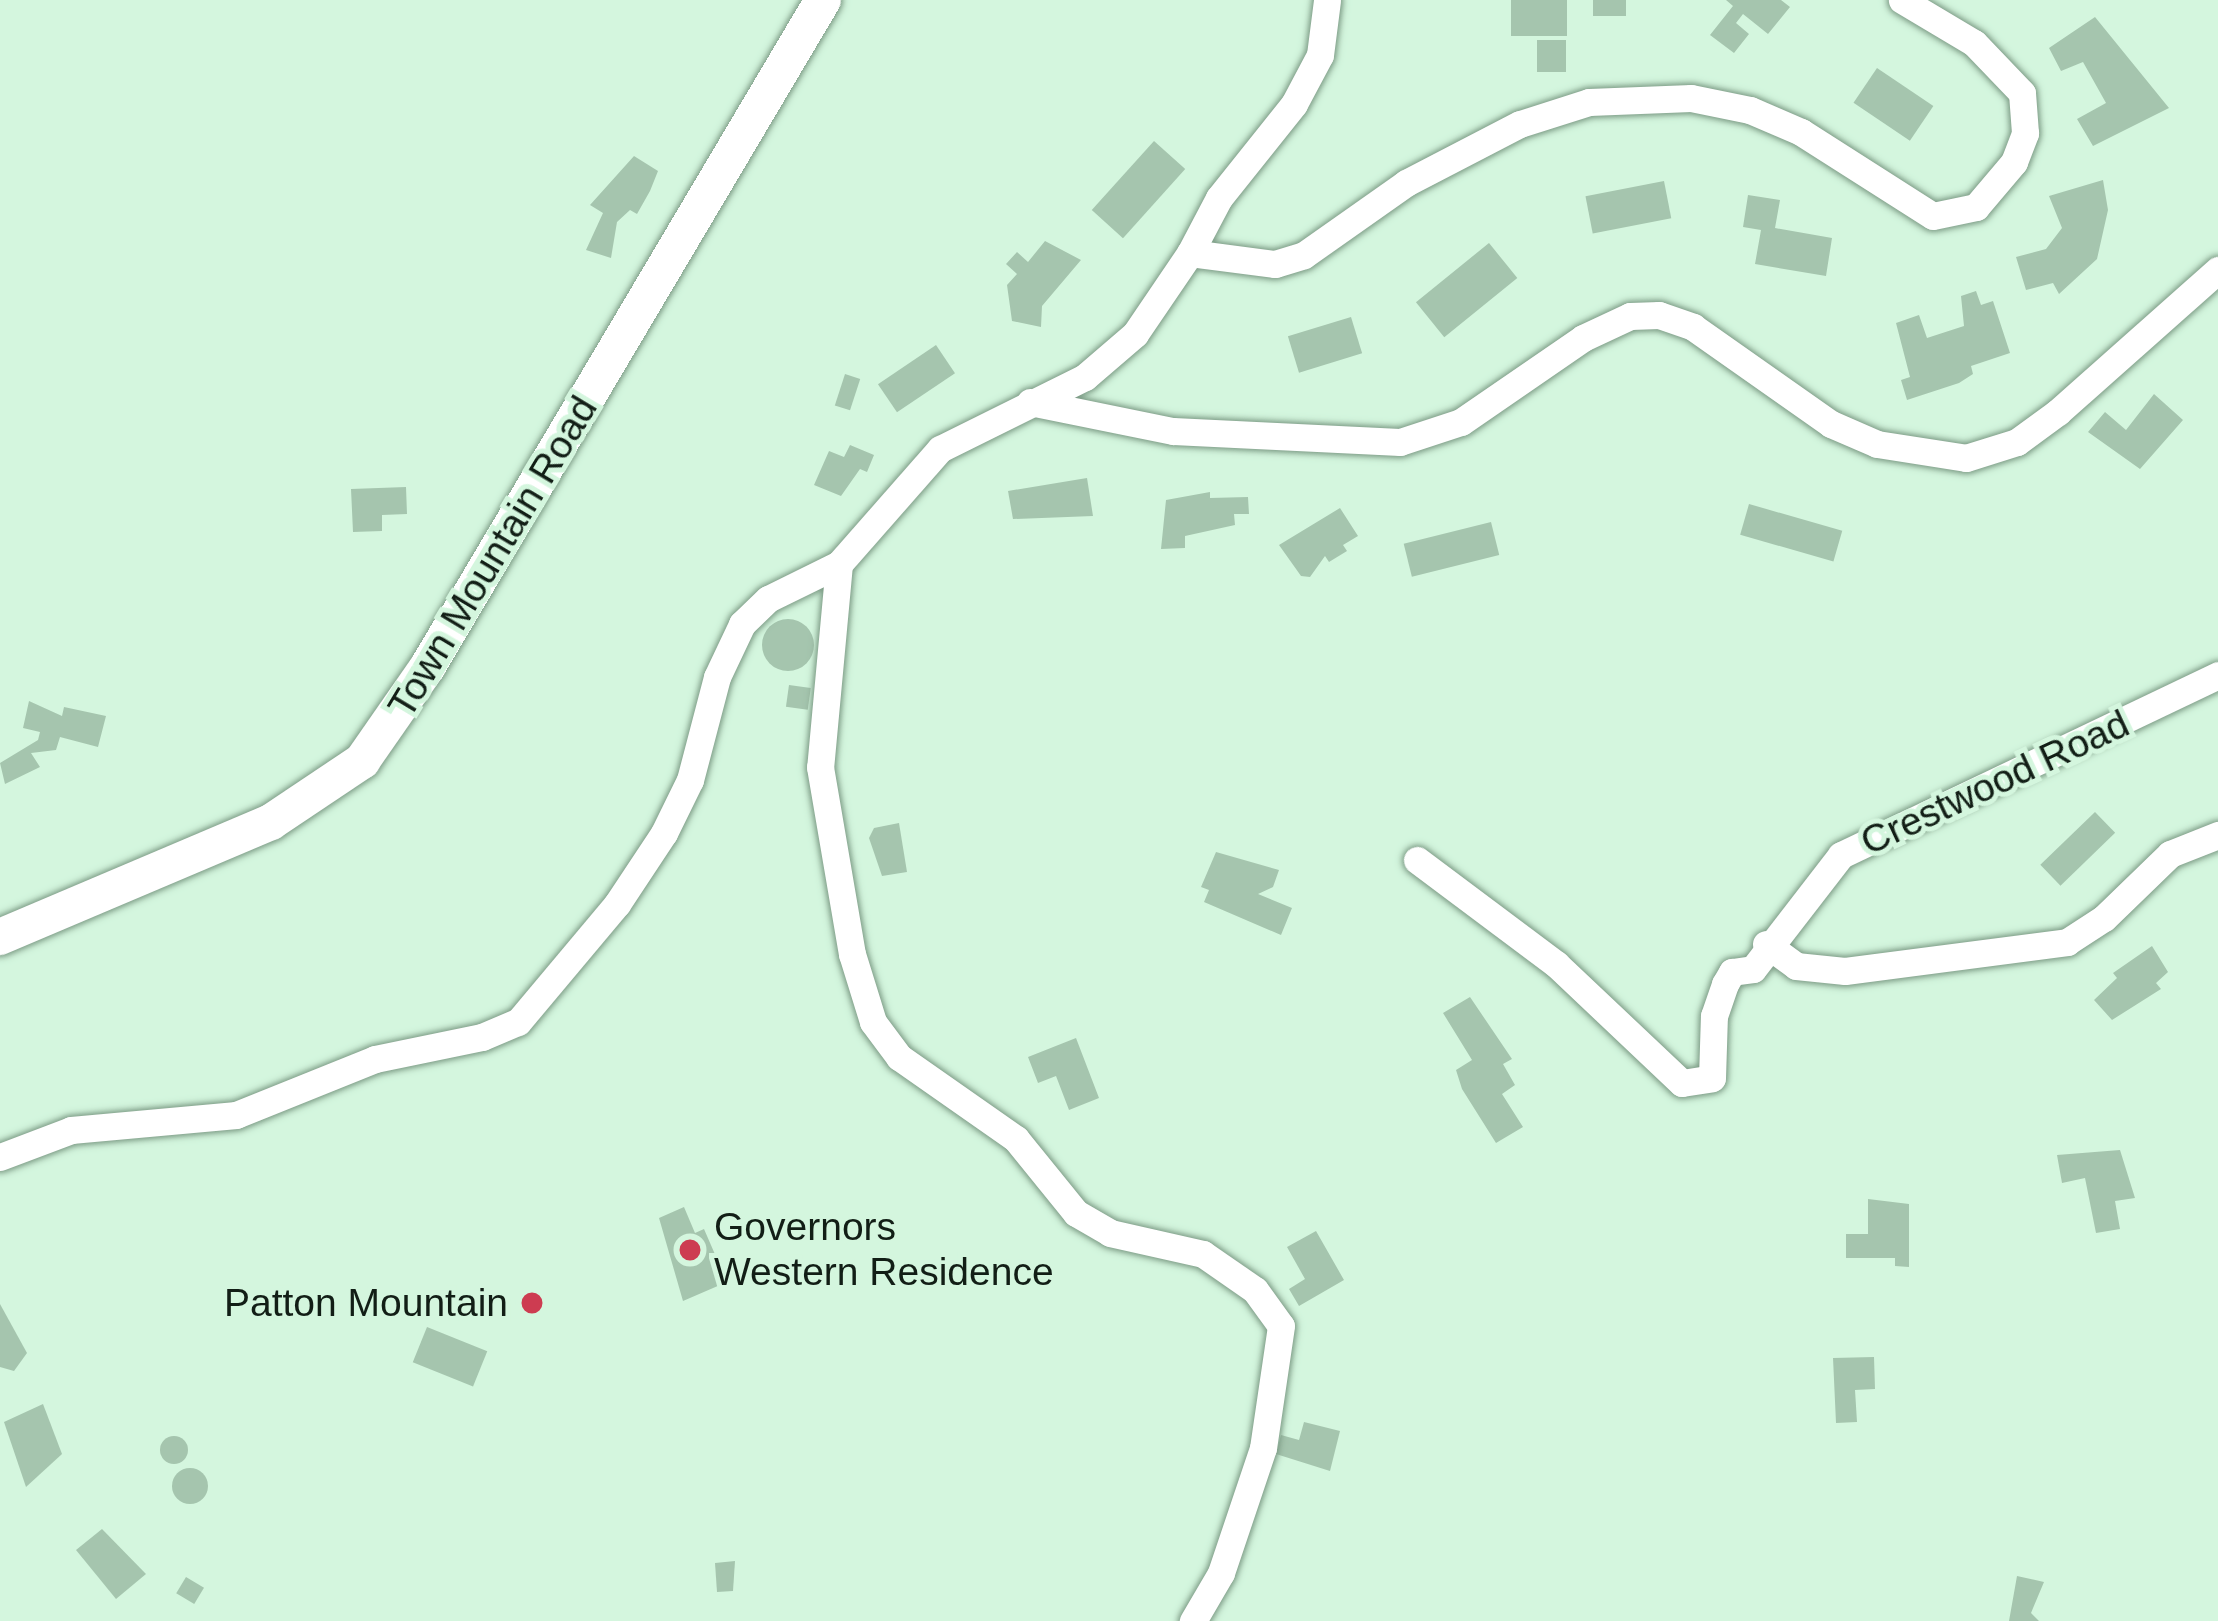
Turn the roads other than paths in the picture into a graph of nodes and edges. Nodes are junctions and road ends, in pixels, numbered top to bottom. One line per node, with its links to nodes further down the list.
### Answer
1 (824, 0): 11 (main road, Town Mountain Road)
2 (1327, 0): 4 (street)
3 (1902, 0): 4 (street)
4 (1190, 253): 6 (street)
5 (2218, 270): 6 (street)
6 (1030, 402): 7 (street)
7 (839, 563): 13 (street); 14 (street)
8 (2218, 675): 12 (street, Crestwood Road)
9 (2218, 835): 12 (street)
10 (1417, 860): 12 (street, Crestwood Road)
11 (0, 937)
12 (1766, 944)
13 (0, 1157)
14 (1193, 1621)

